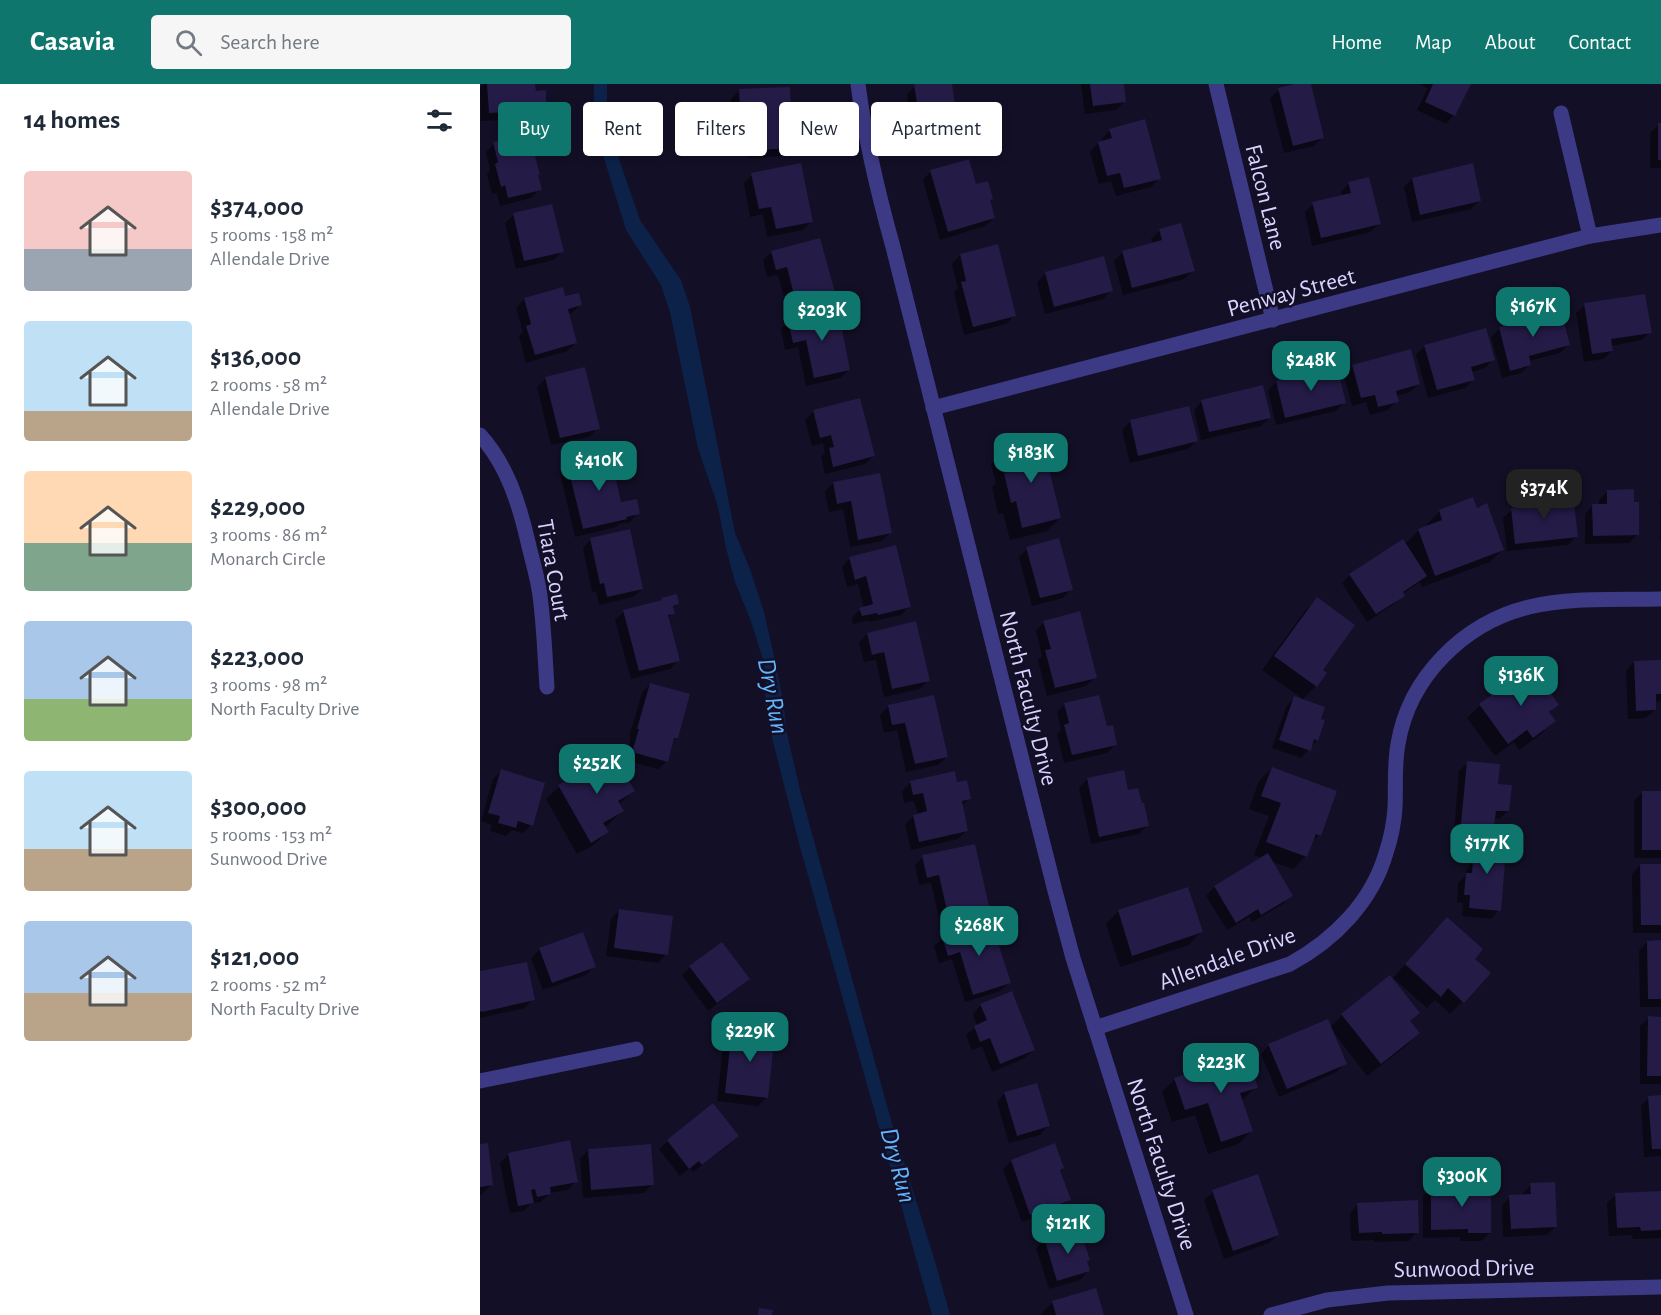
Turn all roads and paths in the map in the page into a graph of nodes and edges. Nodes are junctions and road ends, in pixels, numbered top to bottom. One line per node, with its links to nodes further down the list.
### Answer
1 (858, 84): 7 (street, North Faculty Drive)
2 (1216, 84): 6 (street, Falcon Lane)
3 (1561, 113): 5 (street)
4 (1661, 225): 5 (street, Penway Street)
5 (1590, 236): 6 (street, Penway Street)
6 (1273, 320): 7 (street, Penway Street)
7 (933, 408): 11 (street, North Faculty Drive)
8 (480, 435): 10 (street, Tiara Court)
9 (1661, 599): 11 (street, Allendale Drive)
10 (547, 687)
11 (1095, 1028): 15 (street, North Faculty Drive)
12 (636, 1049): 13 (street)
13 (480, 1081)
14 (1661, 1287): 16 (street, Sunwood Drive)
15 (1186, 1315)
16 (1271, 1315)

